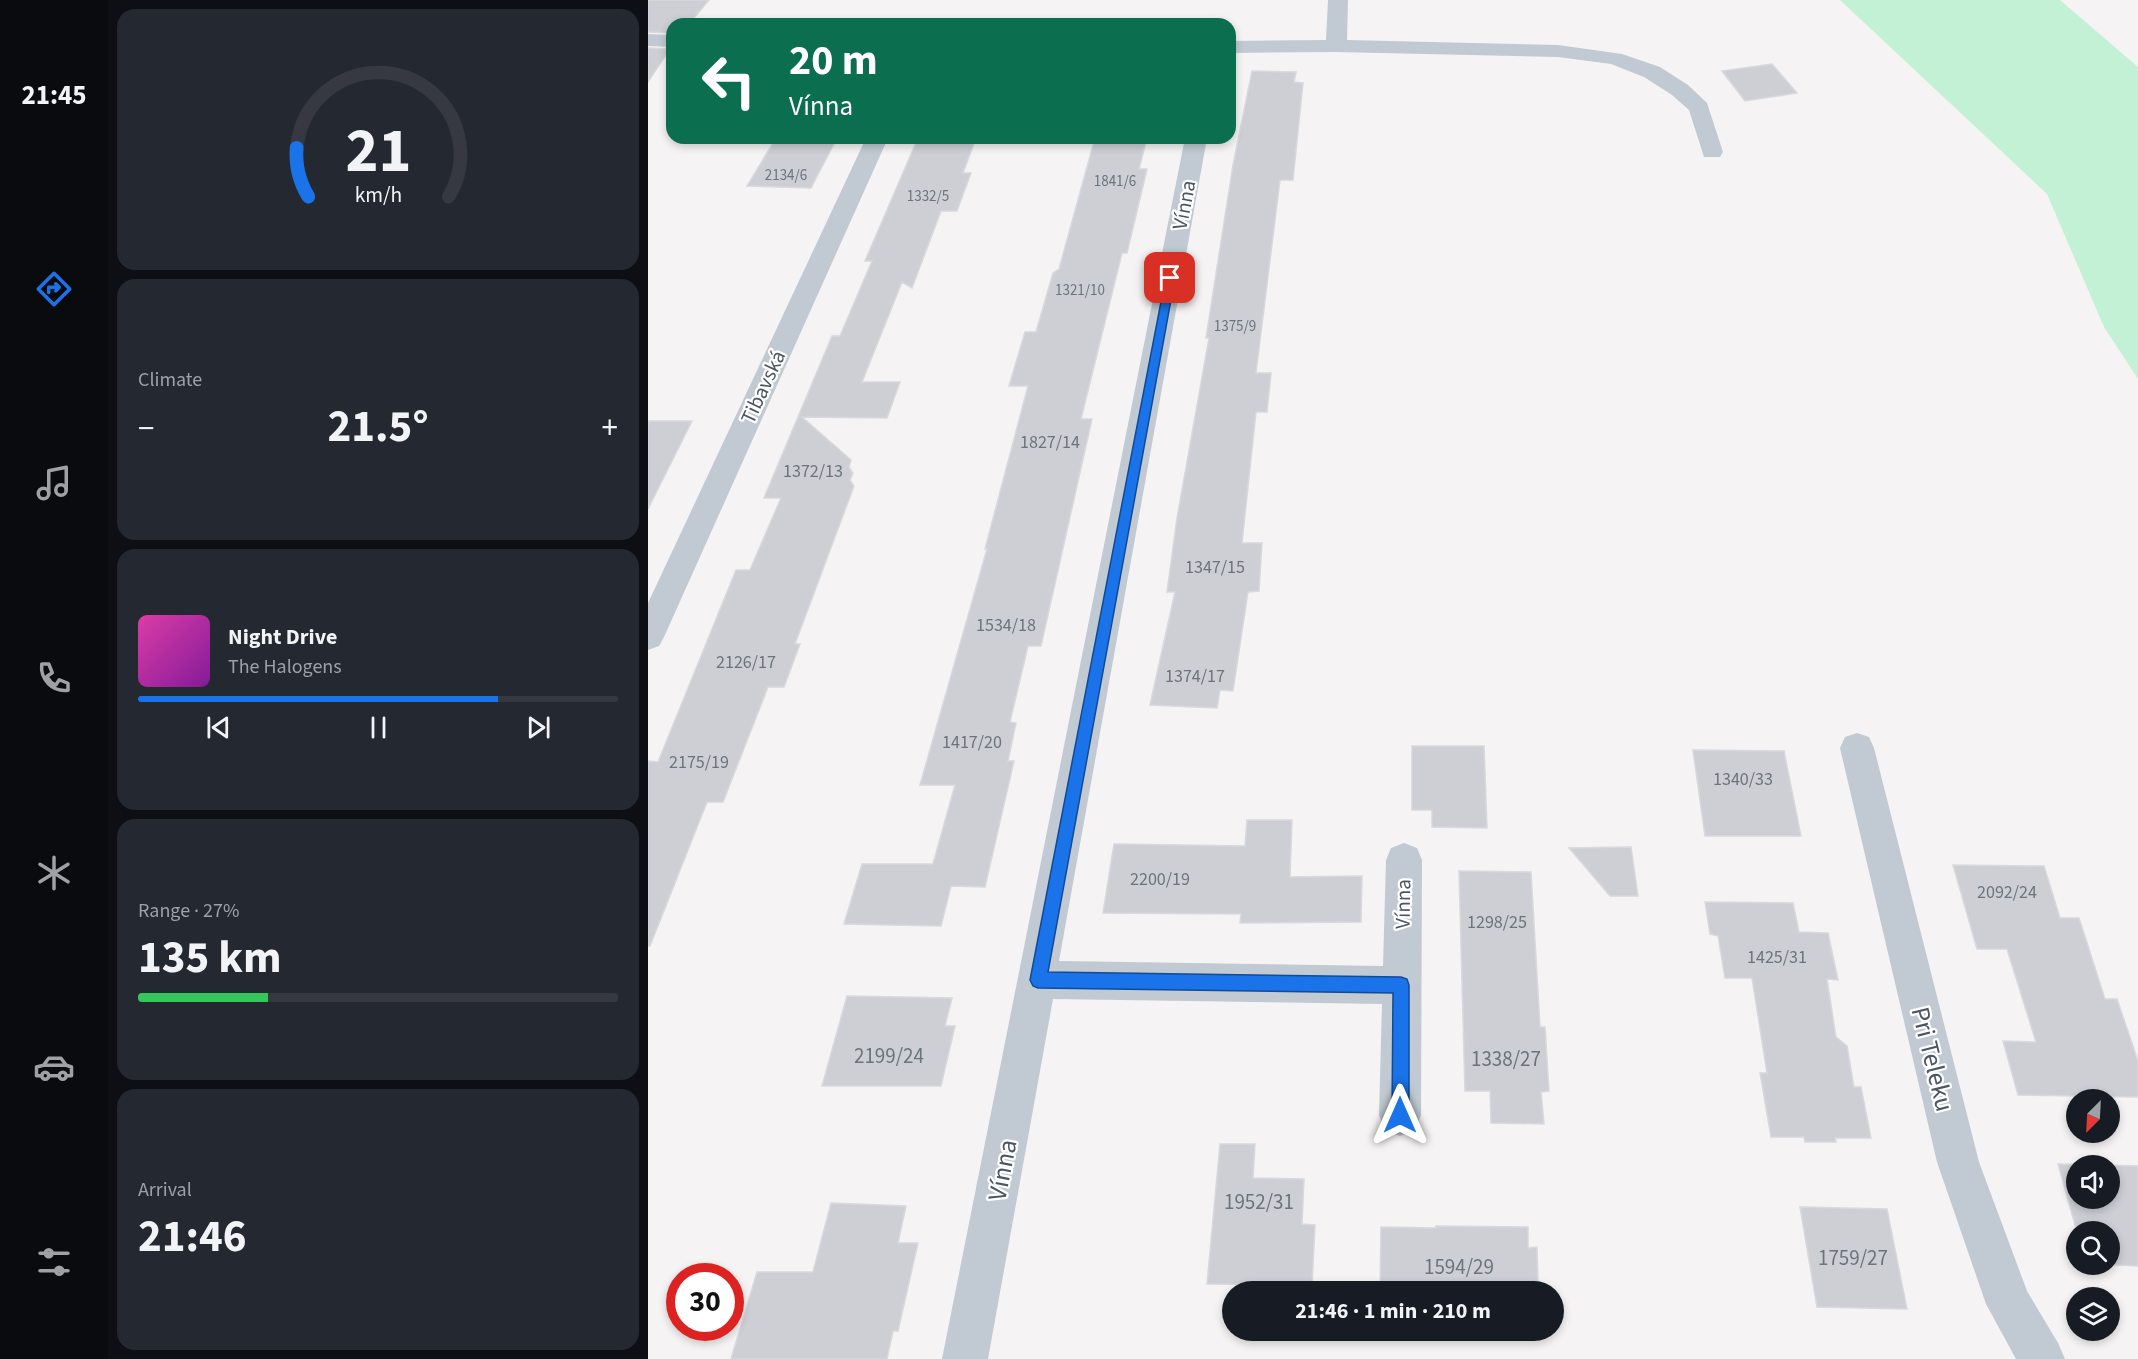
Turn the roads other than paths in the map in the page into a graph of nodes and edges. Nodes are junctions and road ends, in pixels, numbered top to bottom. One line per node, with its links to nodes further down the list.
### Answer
1 (1338, 0): 4 (street)
2 (648, 40): 3 (street)
3 (666, 41)
4 (1336, 46): 5 (street); 8 (street)
5 (1236, 47)
6 (874, 144): 9 (street, Tibavská)
7 (1196, 144): 12 (street, Vínna)
8 (1712, 152)
9 (648, 637)
10 (1857, 748): 16 (street, Pri Teleku)
11 (1404, 860): 13 (street, Vínna)
12 (1038, 980): 13 (street); 15 (street, Vínna)
13 (1401, 985): 14 (street, Vínna)
14 (1400, 1115)
15 (965, 1359)
16 (2042, 1359)

